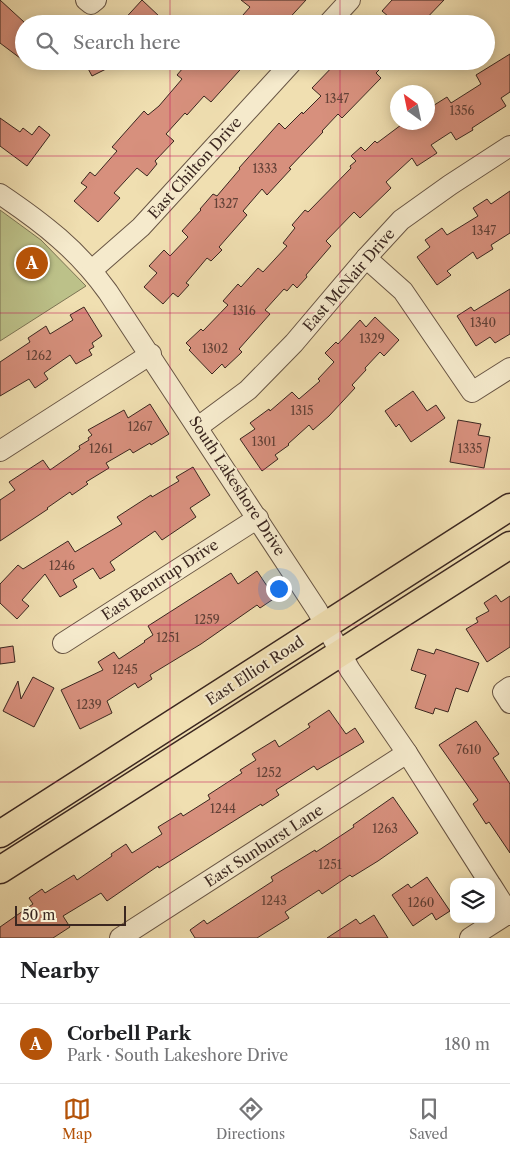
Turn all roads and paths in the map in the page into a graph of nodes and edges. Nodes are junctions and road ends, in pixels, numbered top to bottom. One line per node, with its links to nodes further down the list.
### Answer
1 (350, 0): 2 (street)
2 (336, 15)
3 (285, 70): 7 (street, East Chilton Drive)
4 (510, 146): 6 (street, East McNair Drive)
5 (0, 194): 7 (street, South Lakeshore Drive)
6 (366, 258): 9 (street); 10 (street, East McNair Drive)
7 (92, 270): 8 (street, South Lakeshore Drive)
8 (151, 354): 10 (street, South Lakeshore Drive); 11 (street)
9 (510, 368)
10 (198, 427): 13 (street, South Lakeshore Drive)
11 (0, 451)
12 (510, 507): 15 (main road, East Elliot Road)
13 (258, 518): 15 (street, South Lakeshore Drive); 16 (street, East Bentrup Drive)
14 (510, 545): 17 (main road, East Elliot Road)
15 (326, 626): 17 (street, South Lakeshore Drive); 19 (main road, East Elliot Road)
16 (63, 643)
17 (341, 654): 18 (street, South Lakeshore Drive); 20 (main road, East Elliot Road)
18 (407, 753): 21 (street, South Lakeshore Drive); 24 (street, East Sunburst Lane)
19 (0, 834)
20 (0, 870)
21 (486, 878)
22 (495, 891): 23 (street)
23 (509, 914): 25 (street)
24 (120, 938)
25 (470, 938)

